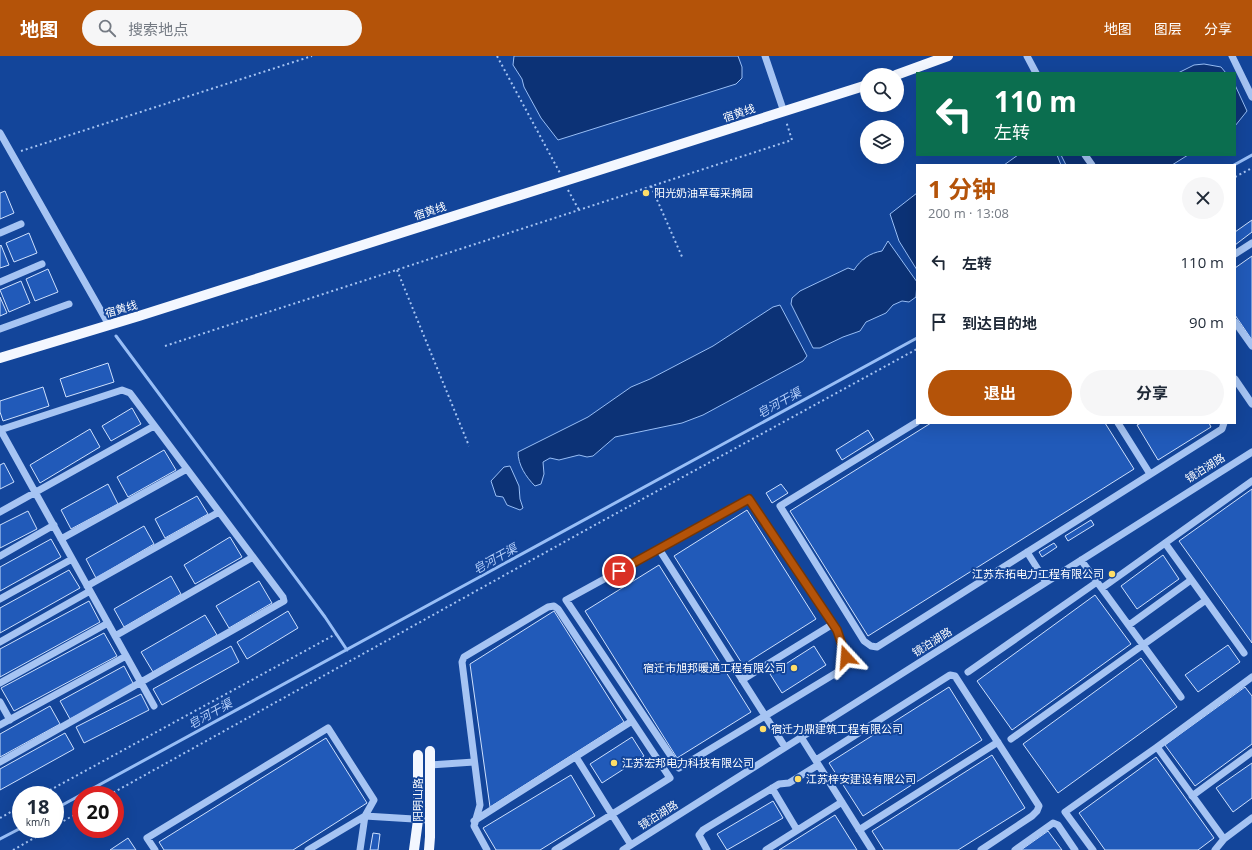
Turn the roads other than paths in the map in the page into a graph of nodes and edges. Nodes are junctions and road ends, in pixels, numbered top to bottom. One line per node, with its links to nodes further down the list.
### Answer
1 (765, 56): 9 (street)
2 (948, 56): 5 (main road)
3 (1026, 56): 6 (street)
4 (1232, 56): 8 (street)
5 (904, 72)
6 (1035, 72)
7 (860, 87): 9 (main road, 宿黄线)
8 (1252, 97)
9 (784, 112): 19 (main road, 宿黄线)
10 (0, 133): 19 (street)
11 (21, 224): 12 (street)
12 (0, 233)
13 (1252, 243): 14 (street)
14 (1236, 253)
15 (42, 264): 16 (street)
16 (0, 282)
17 (69, 304): 20 (street)
18 (1236, 323): 21 (street)
19 (109, 325): 22 (main road, 宿黄线)
20 (0, 329)
21 (1252, 346)
22 (0, 358)
23 (1236, 380): 24 (street)
24 (1252, 404)
25 (916, 423): 41 (street)
26 (1119, 424): 32 (street)
27 (1224, 424): 32 (street)
28 (154, 426): 29 (street); 31 (street); 34 (street)
29 (0, 429): 34 (street)
30 (1252, 452): 45 (street, 镜泊湖路)
31 (187, 469): 36 (street); 38 (street)
32 (1150, 474): 41 (street)
33 (1252, 481): 39 (street)
34 (35, 492): 35 (street); 37 (street)
35 (0, 512)
36 (219, 512): 43 (street); 49 (street)
37 (54, 525): 38 (street); 42 (street)
38 (61, 539): 44 (street)
39 (1165, 543): 46 (street); 48 (street)
40 (659, 549): 53 (street); 61 (street); 68 (street)
41 (1027, 552): 47 (street)
42 (0, 556)
43 (253, 557): 55 (street); 64 (street)
44 (72, 559): 49 (street); 50 (street)
45 (1081, 560): 47 (street, 镜泊湖路); 48 (street)
46 (1191, 580): 51 (street); 54 (street)
47 (1046, 582): 72 (street, 镜泊湖路)
48 (1100, 585): 54 (street); 60 (street)
49 (89, 589): 52 (street); 56 (street)
50 (0, 599)
51 (1206, 600): 57 (street); 58 (street)
52 (108, 623): 55 (street); 63 (street)
53 (833, 624): 61 (street); 68 (street)
54 (1129, 625): 57 (street)
55 (115, 636): 59 (street)
56 (0, 642)
57 (1143, 645): 65 (street); 73 (street)
58 (1244, 653)
59 (126, 656): 64 (street); 69 (street)
60 (968, 672)
61 (742, 680): 68 (street)
62 (1251, 680): 76 (street)
63 (0, 683)
64 (141, 683): 67 (street); 81 (street)
65 (1181, 697)
66 (0, 702): 69 (street)
67 (154, 706)
68 (765, 716): 75 (street)
69 (10, 720): 71 (street)
70 (632, 721): 80 (street); 82 (street); 88 (street)
71 (0, 726)
72 (801, 737): 75 (street, 镜泊湖路); 83 (street)
73 (1012, 739)
74 (998, 742): 83 (street); 95 (street); 109 (street)
75 (785, 747): 97 (street, 镜泊湖路)
76 (1157, 747): 86 (street); 112 (street)
77 (430, 751): 84 (main road, 阳明山路)
78 (1252, 752): 86 (street)
79 (418, 755): 91 (main road, 阳明山路)
80 (576, 757): 88 (street); 93 (street)
81 (0, 762)
82 (474, 762): 84 (street); 93 (street)
83 (817, 762): 85 (street); 87 (street)
84 (430, 765): 92 (main road, 阳明山路)
85 (772, 788): 94 (street); 106 (street)
86 (1192, 796): 96 (street)
87 (842, 802): 94 (street); 95 (street)
88 (612, 815): 97 (street); 104 (street)
89 (364, 816): 91 (street); 98 (street); 99 (street); 100 (street)
90 (1252, 818): 96 (street)
91 (418, 820): 92 (street); 101 (main road, 阳明山路)
92 (430, 820): 102 (main road, 阳明山路)
93 (474, 822): 103 (street)
94 (797, 830): 107 (street)
95 (859, 830): 108 (street)
96 (1224, 839): 113 (street)
97 (631, 845): 105 (street, 镜泊湖路)
98 (155, 850)
99 (308, 850)
100 (360, 850)
101 (414, 850)
102 (429, 850)
103 (487, 850)
104 (555, 850)
105 (623, 850)
106 (707, 850)
107 (766, 850)
108 (872, 850)
109 (981, 850)
110 (1015, 850): 111 (street)
111 (1075, 850)
112 (1093, 850)
113 (1214, 850)

